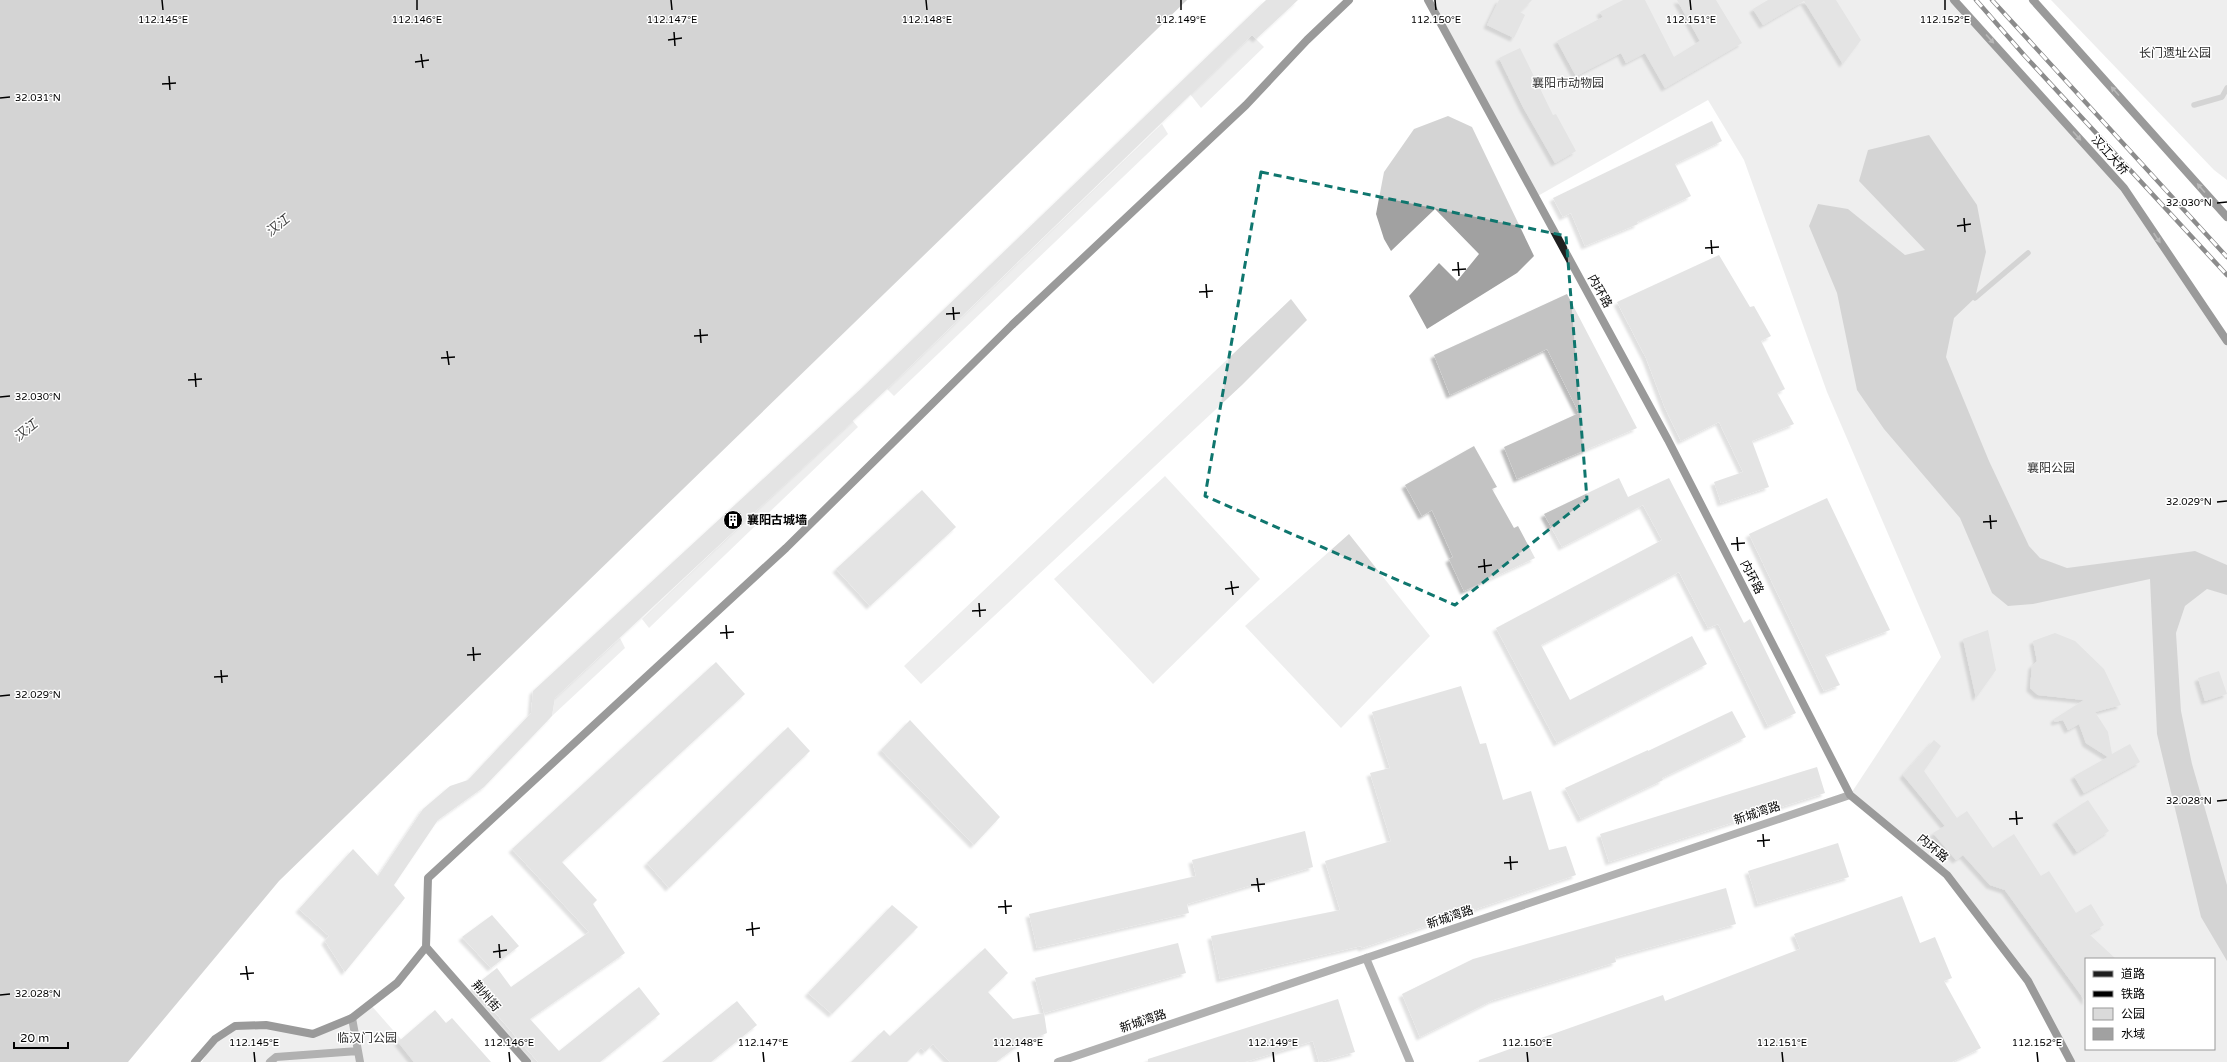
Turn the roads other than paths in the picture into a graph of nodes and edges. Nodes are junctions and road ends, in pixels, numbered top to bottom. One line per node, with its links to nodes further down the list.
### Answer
1 (1349, 0): 8 (street)
2 (1428, 0): 7 (street, 内环路)
3 (1954, 0): 6 (street, 汉江大桥, one-way to 6)
4 (2033, 0): 5 (street, one-way to 4)
5 (2227, 217)
6 (2227, 342)
7 (1850, 795): 9 (street, 新城湾路); 18 (street, 内环路)
8 (426, 947): 10 (street); 15 (street, 荆州街)
9 (1366, 958): 16 (street, 新城湾路); 17 (street)
10 (352, 1018): 11 (street); 12 (street)
11 (358, 1051): 13 (street); 14 (street)
12 (195, 1062)
13 (270, 1062)
14 (360, 1062)
15 (527, 1062)
16 (1058, 1062)
17 (1410, 1062)
18 (2071, 1062)

